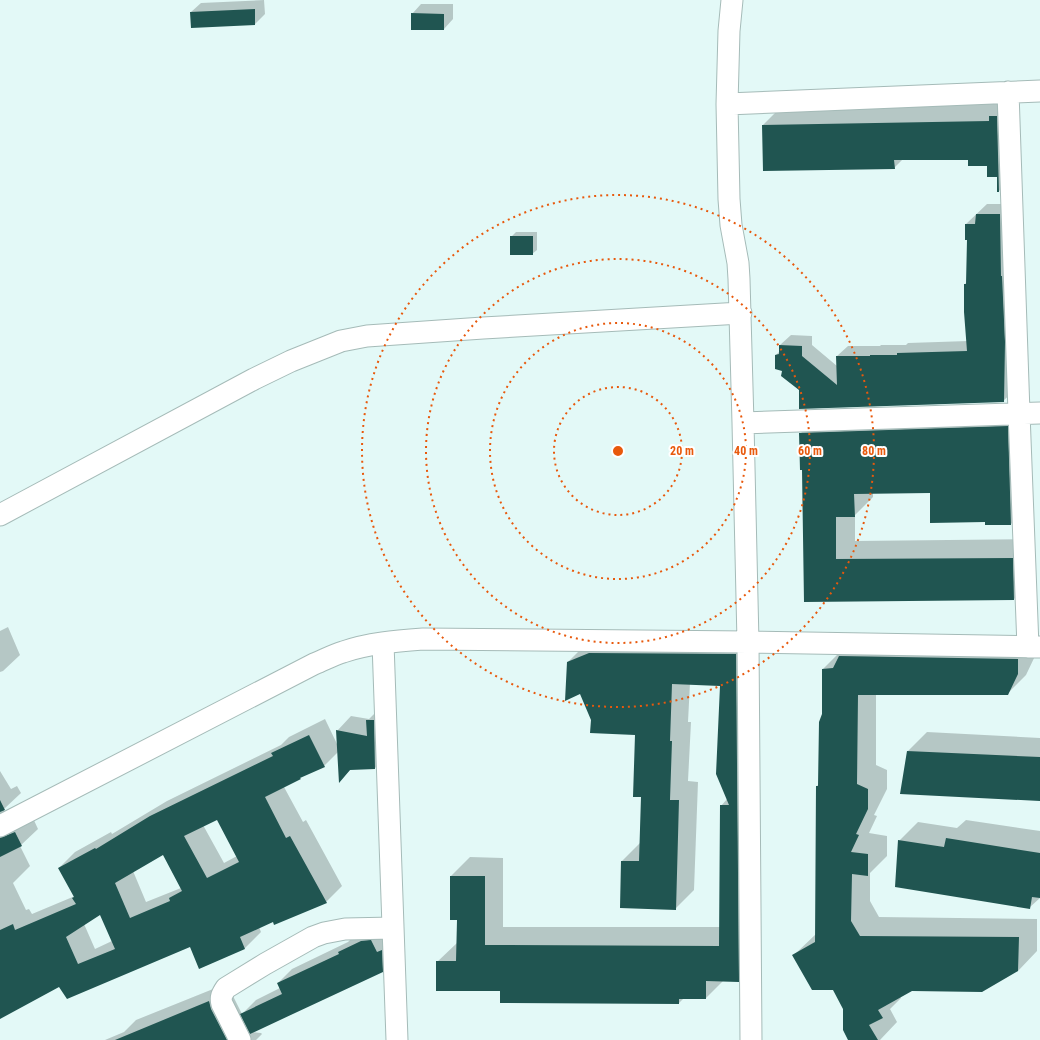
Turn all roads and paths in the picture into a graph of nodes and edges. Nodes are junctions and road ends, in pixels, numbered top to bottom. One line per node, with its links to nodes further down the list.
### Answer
1 (732, 0): 4 (street)
2 (1040, 91): 3 (street)
3 (1008, 92): 4 (street); 6 (street)
4 (727, 104): 5 (street)
5 (741, 313): 8 (street); 9 (street)
6 (1019, 413): 7 (street); 8 (street); 12 (street)
7 (1040, 413)
8 (743, 423): 10 (street)
9 (0, 515)
10 (748, 642): 11 (street); 12 (street); 17 (street)
11 (383, 643): 13 (street); 14 (street)
12 (1034, 647)
13 (0, 826)
14 (393, 928): 15 (street); 16 (street)
15 (240, 1040)
16 (397, 1040)
17 (751, 1040)

